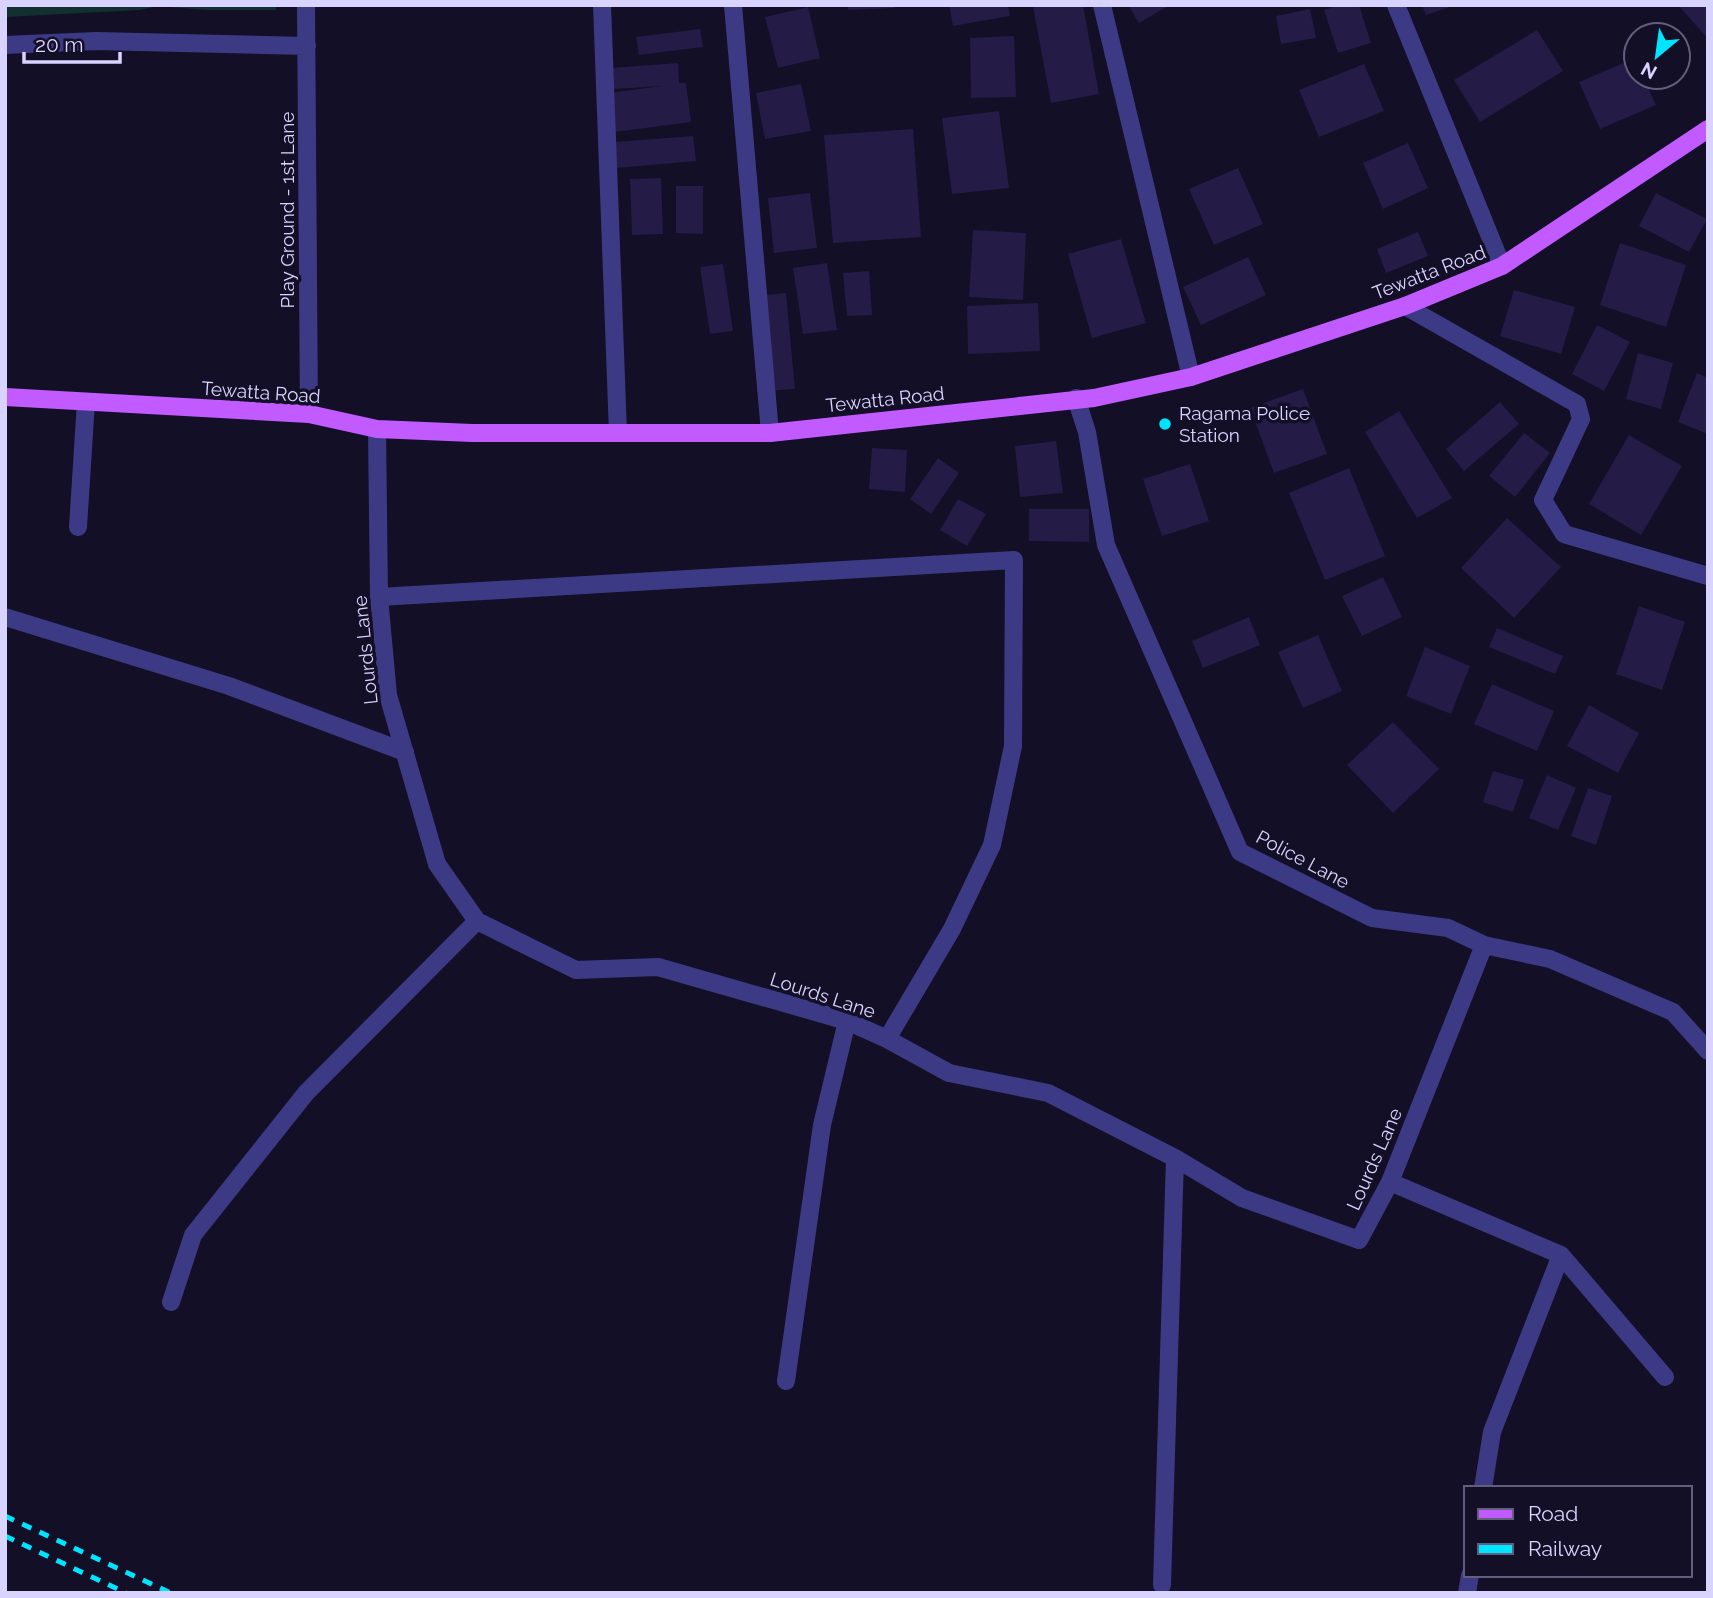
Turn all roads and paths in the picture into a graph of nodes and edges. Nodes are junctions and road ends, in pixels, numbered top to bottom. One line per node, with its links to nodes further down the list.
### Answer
1 (306, 5): 7 (street, Play Ground - 1st Lane)
2 (602, 5): 17 (street)
3 (733, 5): 18 (street)
4 (1102, 5): 11 (street)
5 (1396, 5): 9 (street)
6 (5, 45): 7 (street)
7 (307, 46): 15 (street, Play Ground - 1st Lane)
8 (1708, 129): 9 (main road, Tewatta Road)
9 (1502, 266): 10 (main road, Tewatta Road)
10 (1405, 306): 11 (main road, Tewatta Road); 20 (street)
11 (1191, 377): 13 (main road, Tewatta Road)
12 (5, 397): 14 (main road, Tewatta Road)
13 (1076, 398): 18 (main road, Tewatta Road); 25 (street, Police Lane)
14 (86, 402): 15 (main road, Tewatta Road); 19 (street)
15 (309, 414): 16 (main road, Tewatta Road)
16 (377, 429): 17 (main road, Tewatta Road); 21 (street, Lourds Lane)
17 (618, 433): 18 (main road, Tewatta Road)
18 (770, 433)
19 (78, 527)
20 (1708, 576)
21 (379, 597): 23 (street, Lourds Lane); 27 (street)
22 (5, 617): 23 (street)
23 (405, 752): 24 (street, Lourds Lane)
24 (477, 921): 26 (street, Lourds Lane); 32 (street)
25 (1484, 945): 28 (street, Police Lane); 30 (street, Lourds Lane)
26 (847, 1021): 27 (street, Lourds Lane); 34 (street)
27 (887, 1039): 29 (street, Lourds Lane)
28 (1708, 1051)
29 (1175, 1158): 30 (street, Lourds Lane); 36 (street)
30 (1391, 1182): 31 (street)
31 (1561, 1255): 33 (street); 35 (street)
32 (171, 1302)
33 (1665, 1377)
34 (786, 1381)
35 (1483, 1486)
36 (1162, 1585)

